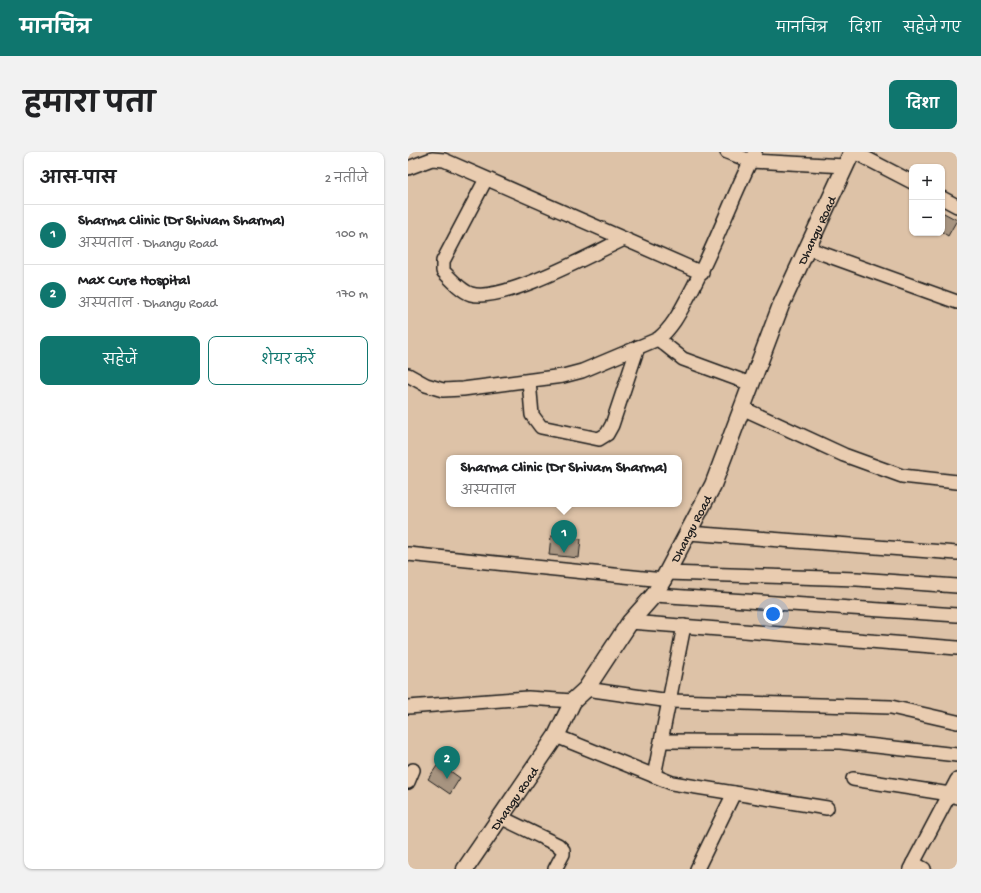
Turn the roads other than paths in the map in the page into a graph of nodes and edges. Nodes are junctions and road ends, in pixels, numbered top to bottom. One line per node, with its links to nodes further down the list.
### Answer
1 (727, 152): 2 (street)
2 (753, 156): 3 (street); 11 (street)
3 (850, 157): 6 (street); 10 (street, Dhangu Road)
4 (408, 168): 5 (street)
5 (486, 178): 9 (street); 9 (street)
6 (909, 181)
7 (945, 200): 8 (street)
8 (957, 206)
9 (624, 239): 11 (street)
10 (807, 248): 12 (street); 17 (street, Dhangu Road)
11 (702, 273): 13 (street)
12 (957, 302)
13 (658, 339): 14 (street); 17 (street)
14 (638, 347): 16 (street); 16 (street)
15 (408, 375): 16 (street)
16 (529, 381)
17 (751, 384): 18 (street, Dhangu Road)
18 (742, 408): 19 (street); 20 (street, Dhangu Road)
19 (957, 482)
20 (688, 533): 21 (street); 23 (street, Dhangu Road)
21 (957, 553)
22 (408, 554): 23 (street)
23 (665, 576): 24 (street); 25 (street, Dhangu Road)
24 (957, 586)
25 (654, 595): 26 (street); 27 (street, Dhangu Road)
26 (957, 615)
27 (630, 622): 28 (street); 30 (street, Dhangu Road)
28 (684, 626): 29 (street); 32 (street)
29 (957, 648)
30 (586, 689): 31 (street, Dhangu Road); 32 (street)
31 (574, 701): 33 (street); 35 (street, Dhangu Road)
32 (670, 701): 34 (street); 36 (street)
33 (408, 707)
34 (957, 722)
35 (556, 736): 39 (street); 46 (street, Dhangu Road)
36 (662, 741): 37 (street); 39 (street)
37 (957, 755)
38 (414, 770): 42 (street)
39 (654, 776): 43 (street)
40 (853, 779): 44 (street)
41 (957, 780): 44 (street)
42 (408, 782)
43 (734, 793): 45 (street); 50 (street)
44 (953, 795): 47 (street)
45 (828, 808)
46 (500, 817): 48 (street, Dhangu Road); 49 (street)
47 (916, 867)
48 (464, 869)
49 (555, 869)
50 (697, 869)

